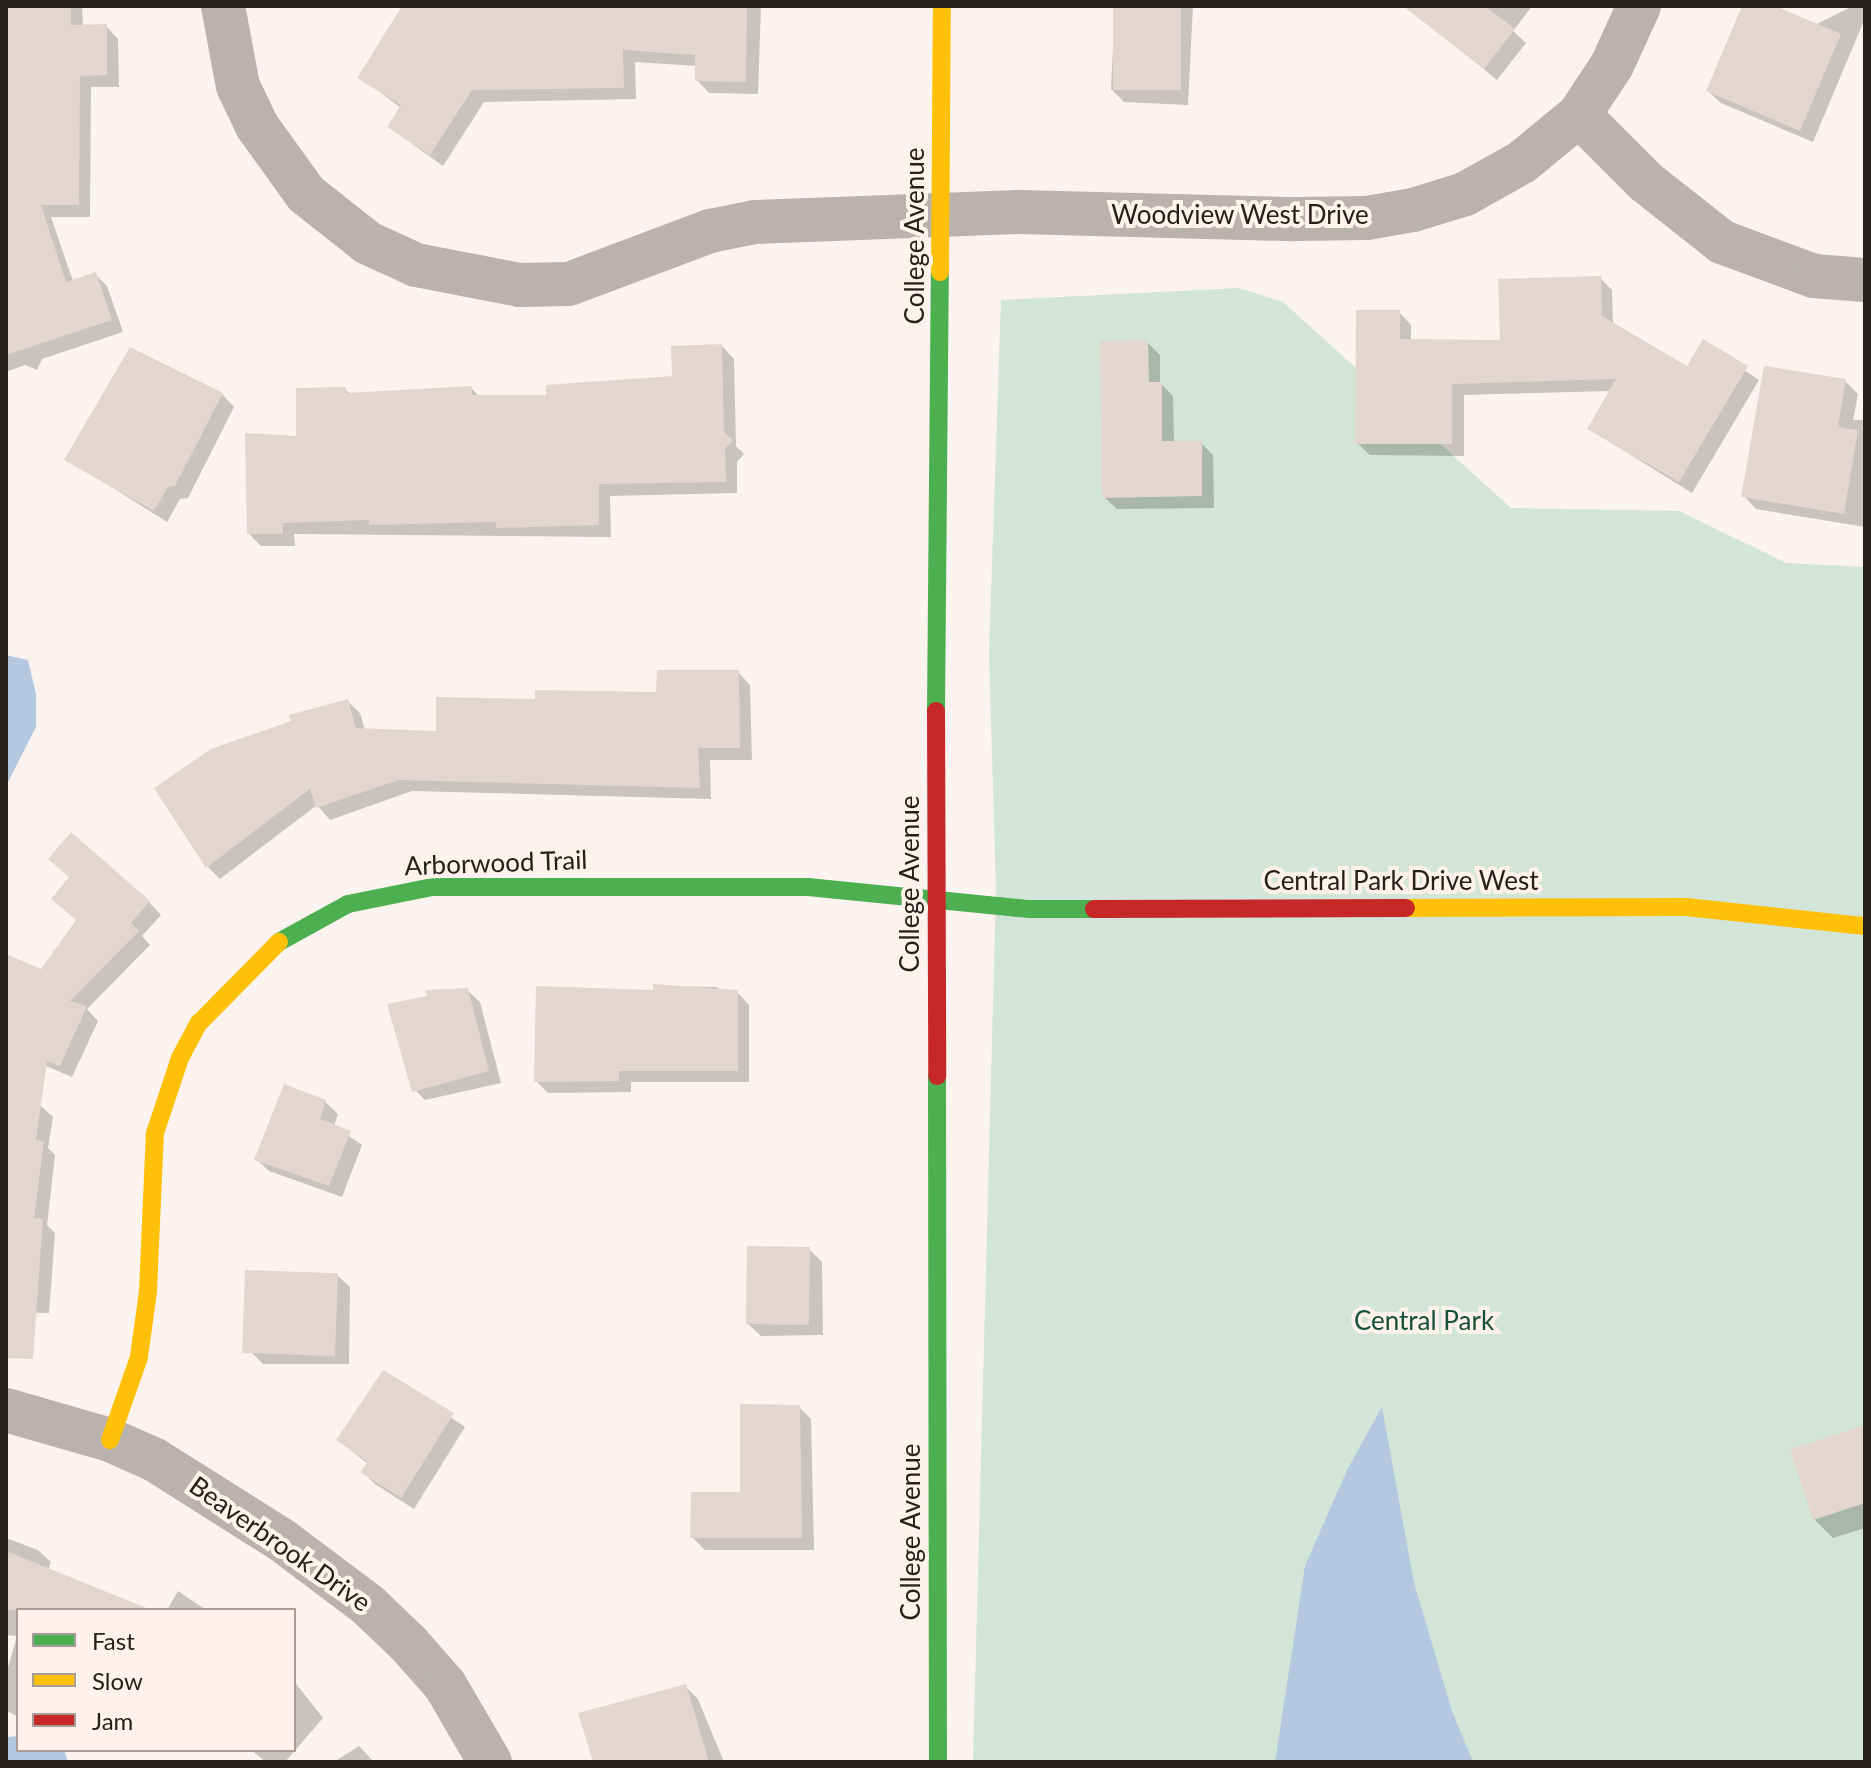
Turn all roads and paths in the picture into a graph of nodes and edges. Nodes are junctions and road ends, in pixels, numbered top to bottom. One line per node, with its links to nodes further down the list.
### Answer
1 (223, 6): 5 (street, Woodview West Drive)
2 (942, 6): 5 (street, College Avenue)
3 (1639, 6): 4 (street, Woodview West Drive)
4 (1579, 115): 5 (street, Woodview West Drive); 6 (street)
5 (941, 215): 7 (street, College Avenue)
6 (1865, 280)
7 (937, 899): 8 (street, Central Park Drive West); 10 (street, Arborwood Trail); 12 (street, College Avenue)
8 (1865, 926)
9 (6, 1410): 10 (street, Beaverbrook Drive)
10 (110, 1440): 11 (street, Beaverbrook Drive)
11 (490, 1762)
12 (938, 1762)

